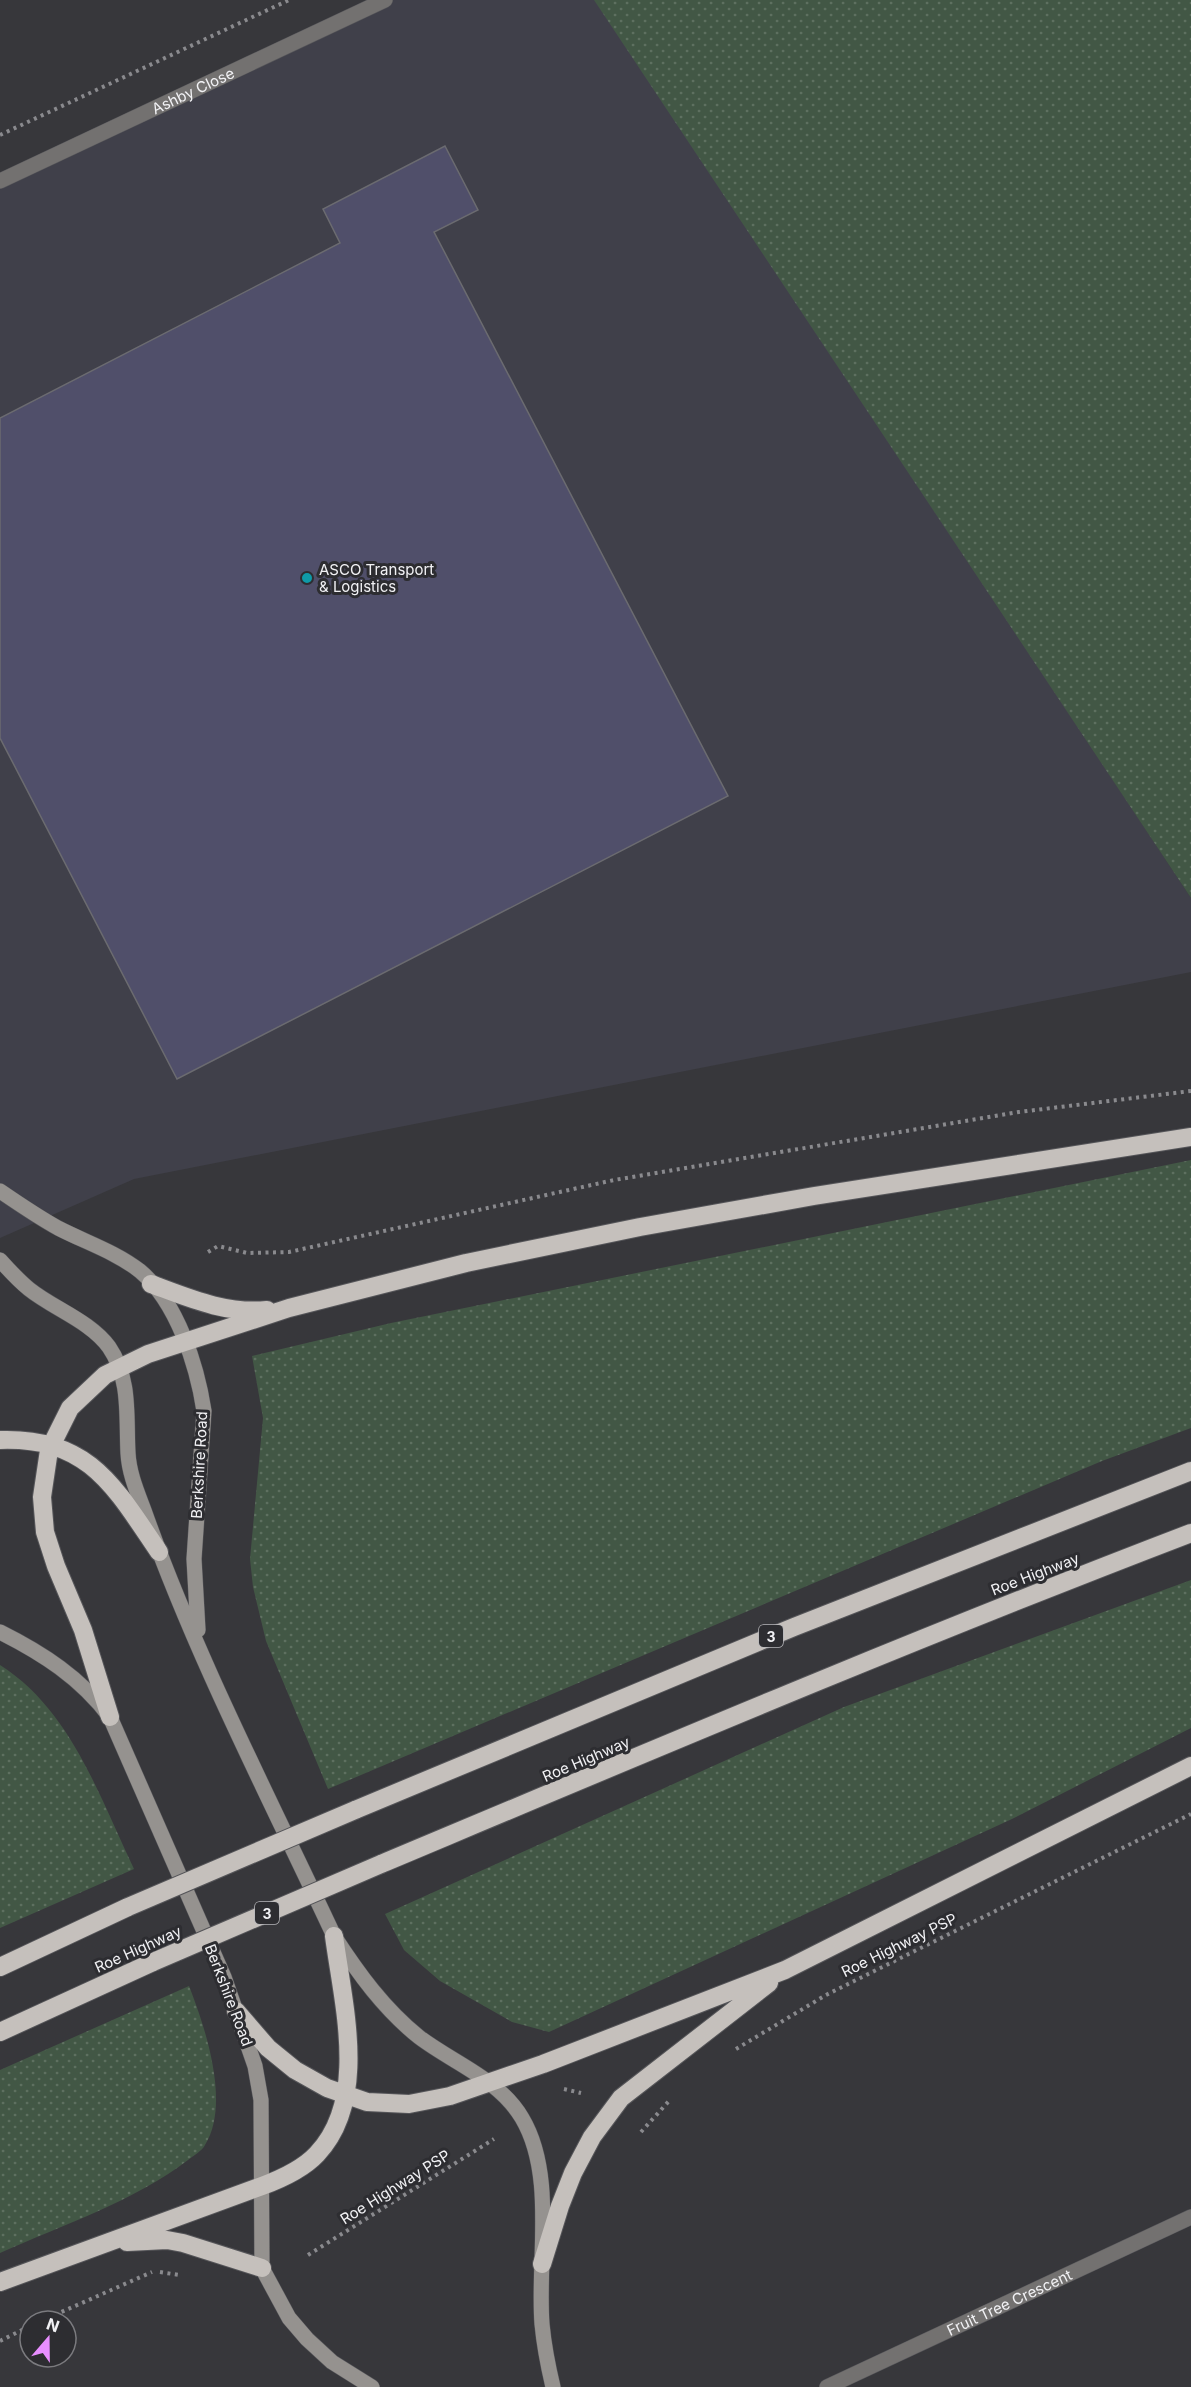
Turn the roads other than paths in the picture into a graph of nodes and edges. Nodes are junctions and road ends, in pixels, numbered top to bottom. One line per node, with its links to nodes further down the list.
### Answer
1 (385, 0): 2 (street, Ashby Close)
2 (0, 181)
3 (1191, 1137): 7 (highway)
4 (0, 1191): 6 (main road, Berkshire Road)
5 (0, 1260): 9 (main road, Berkshire Road)
6 (151, 1284): 7 (highway); 8 (main road, Berkshire Road)
7 (289, 1308): 8 (highway)
8 (187, 1342): 9 (highway); 16 (main road, Berkshire Road)
9 (120, 1367): 11 (highway); 14 (main road, Berkshire Road)
10 (0, 1440): 11 (highway)
11 (52, 1445): 14 (highway); 17 (highway)
12 (1191, 1471): 20 (highway, 3, bridge)
13 (1191, 1533): 23 (highway, Roe Highway / 3, bridge)
14 (159, 1551): 16 (main road, Berkshire Road)
15 (0, 1632): 17 (main road, Berkshire Road)
16 (203, 1656): 19 (main road, Berkshire Road)
17 (110, 1717): 22 (main road, Berkshire Road)
18 (1191, 1766): 21 (highway)
19 (334, 1936): 24 (main road, Berkshire Road); 25 (highway)
20 (0, 1967)
21 (785, 1970): 24 (highway); 29 (highway)
22 (236, 2011): 25 (highway); 26 (main road, Berkshire Road)
23 (0, 2032)
24 (489, 2082): 25 (highway); 29 (main road, Berkshire Road)
25 (347, 2095): 26 (highway)
26 (261, 2186): 28 (highway); 30 (main road, Berkshire Road)
27 (1191, 2217): 34 (street, Fruit Tree Crescent)
28 (104, 2243): 30 (highway); 31 (highway)
29 (542, 2264): 33 (main road, Berkshire Road)
30 (262, 2268): 32 (main road, Berkshire Road)
31 (0, 2282)
32 (372, 2387)
33 (553, 2387)
34 (827, 2387)

